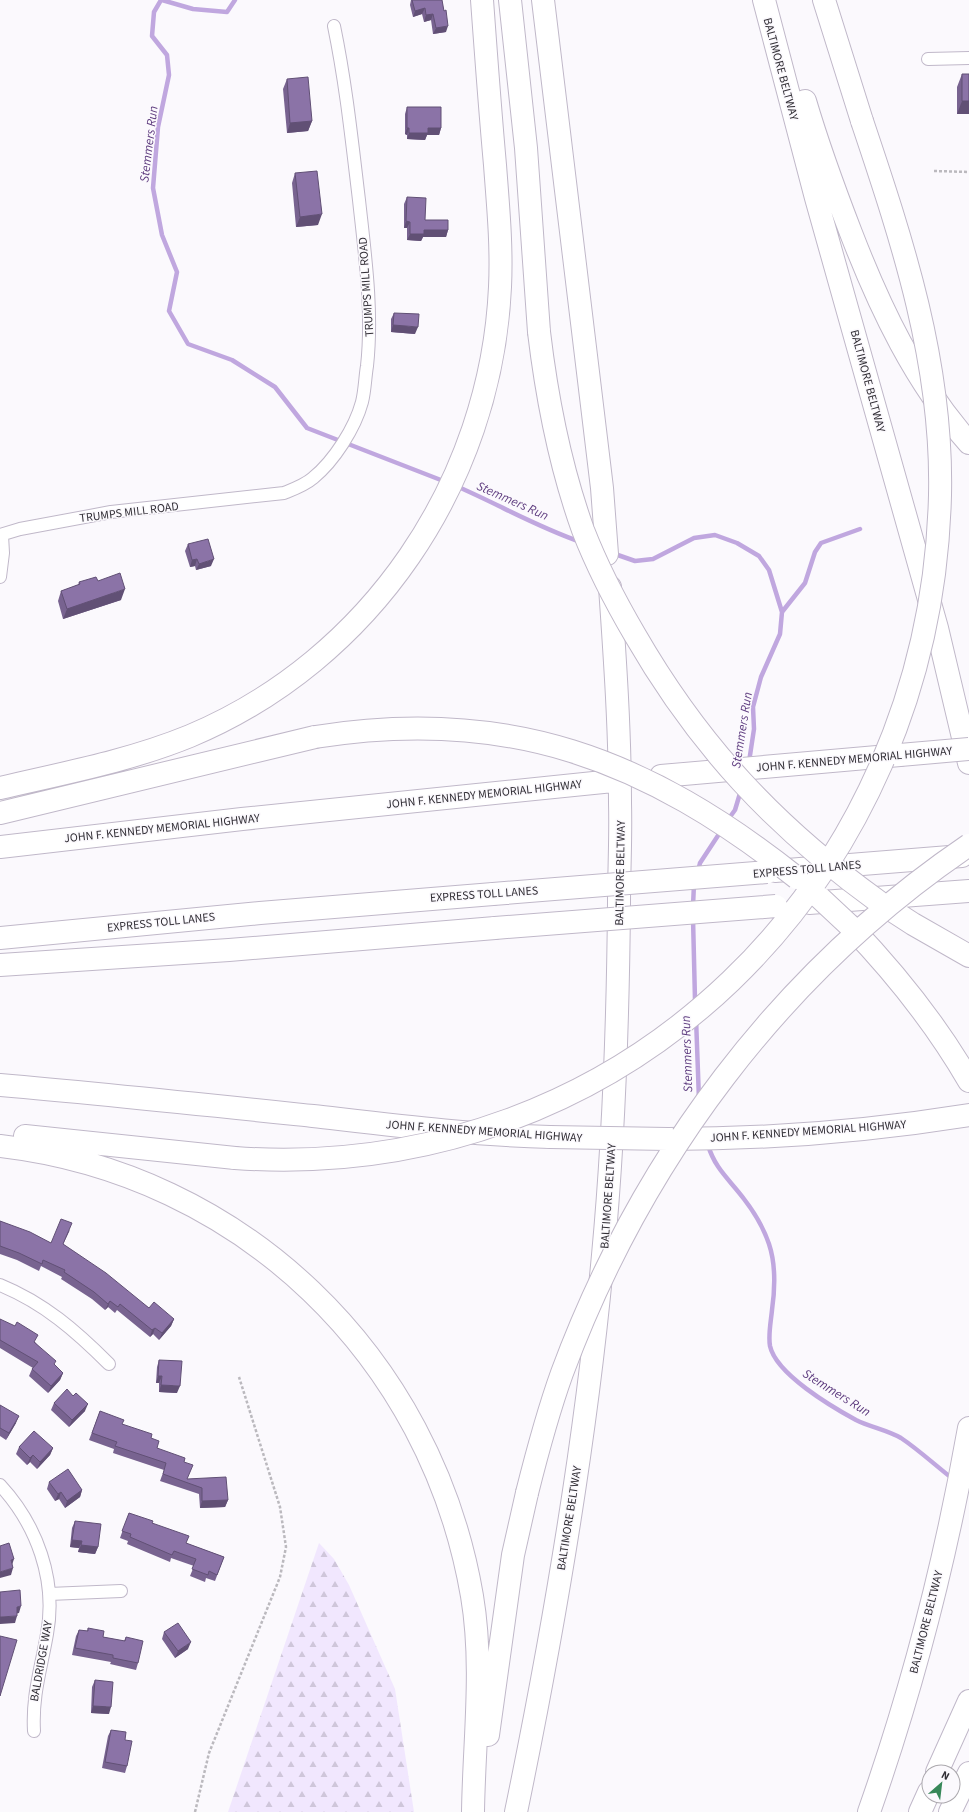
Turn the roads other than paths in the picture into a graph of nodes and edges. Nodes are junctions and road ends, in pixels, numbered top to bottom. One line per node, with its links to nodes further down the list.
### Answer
1 (482, 0): 15 (highway)
2 (510, 0): 22 (highway, bridge)
3 (543, 0): 40 (highway, BALTIMORE BELTWAY)
4 (764, 0): 14 (highway, BALTIMORE BELTWAY)
5 (777, 0): 10 (highway)
6 (824, 0): 27 (highway, bridge)
7 (334, 26): 11 (street, TRUMPS MILL ROAD)
8 (969, 58): 9 (street)
9 (928, 59)
10 (969, 443)
11 (1, 535): 12 (street)
12 (0, 577)
13 (969, 749): 18 (highway, JOHN F. KENNEDY MEMORIAL HIGHWAY, bridge)
14 (969, 763)
15 (0, 788)
16 (0, 814): 24 (highway, bridge)
17 (969, 845): 39 (highway, bridge)
18 (0, 847)
19 (969, 856): 21 (highway, EXPRESS TOLL LANES, bridge)
20 (969, 891): 23 (highway, bridge)
21 (0, 938)
22 (969, 956)
23 (0, 965)
24 (969, 1081)
25 (0, 1085): 26 (highway, JOHN F. KENNEDY MEMORIAL HIGHWAY, bridge)
26 (969, 1115)
27 (0, 1134)
28 (0, 1146): 39 (highway)
29 (0, 1285): 30 (street)
30 (109, 1364)
31 (969, 1428): 41 (highway, BALTIMORE BELTWAY)
32 (0, 1484): 34 (street, BALDRIDGE WAY)
33 (121, 1591): 34 (street)
34 (49, 1594): 36 (street, BALDRIDGE WAY)
35 (969, 1701): 37 (highway)
36 (34, 1731)
37 (941, 1764)
38 (969, 1773): 42 (highway)
39 (473, 1812)
40 (516, 1812)
41 (869, 1812)
42 (950, 1812)

